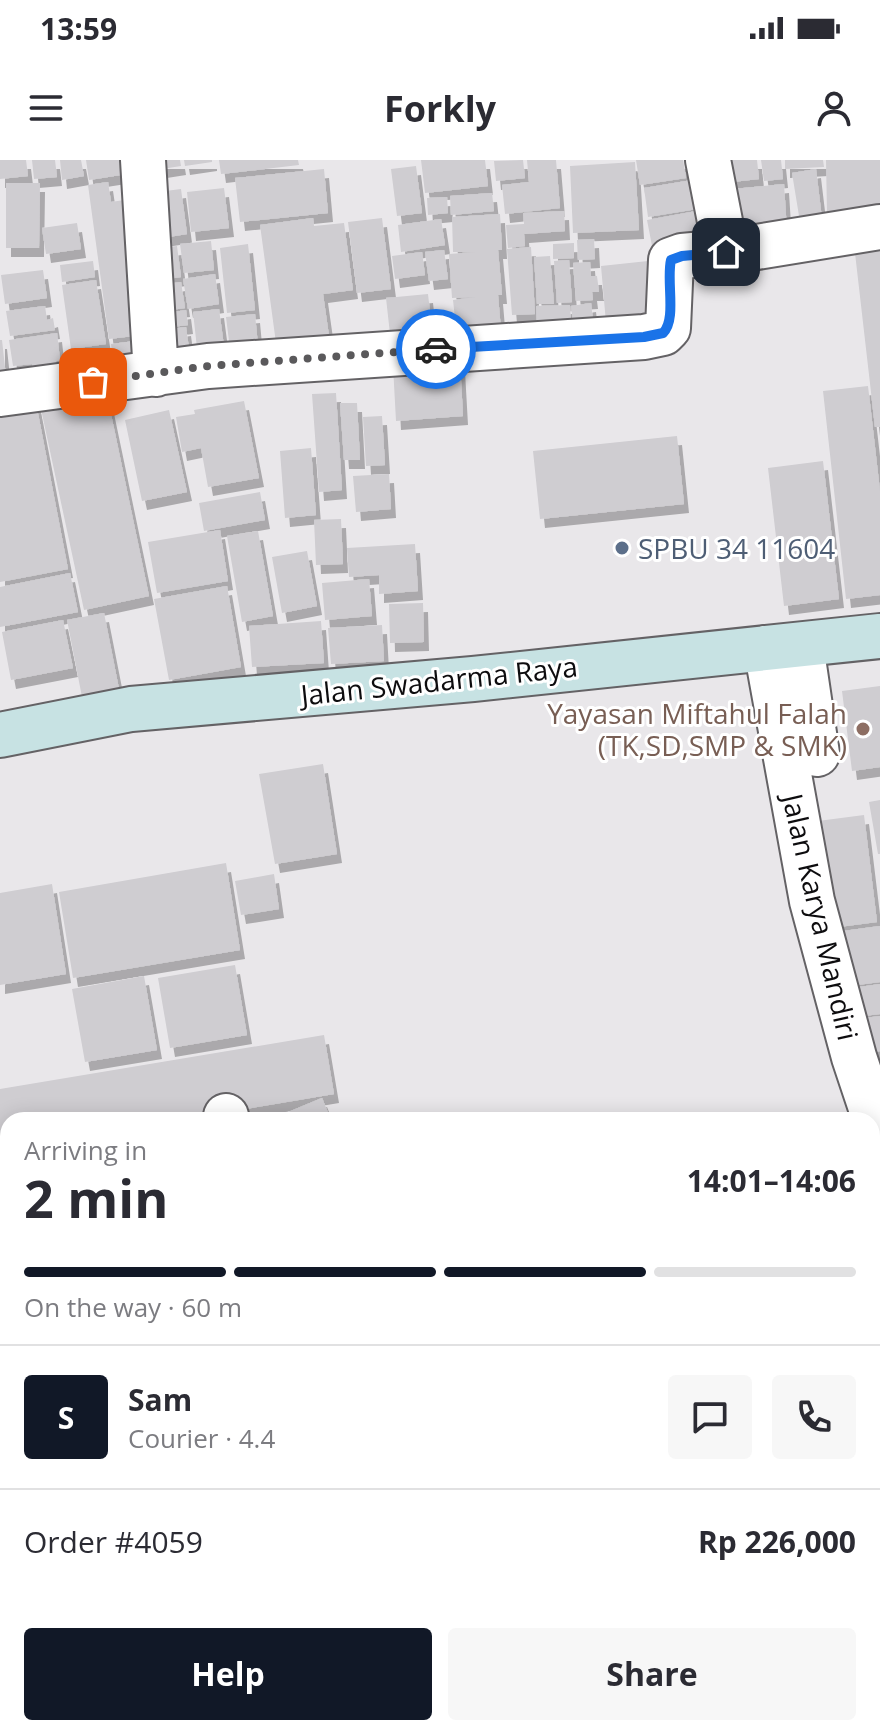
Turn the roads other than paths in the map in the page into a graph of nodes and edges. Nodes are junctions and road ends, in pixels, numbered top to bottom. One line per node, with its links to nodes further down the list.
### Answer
1 (143, 160): 5 (street)
2 (708, 160): 4 (street)
3 (880, 227): 4 (street)
4 (726, 252): 5 (street)
5 (156, 374): 6 (street)
6 (0, 394)
7 (880, 636): 8 (main road, Jalan Swadarma Raya)
8 (784, 647): 9 (main road, Jalan Swadarma Raya); 10 (street); 11 (street, Jalan Karya Mandiri)
9 (0, 735)
10 (817, 754)
11 (872, 1112)

